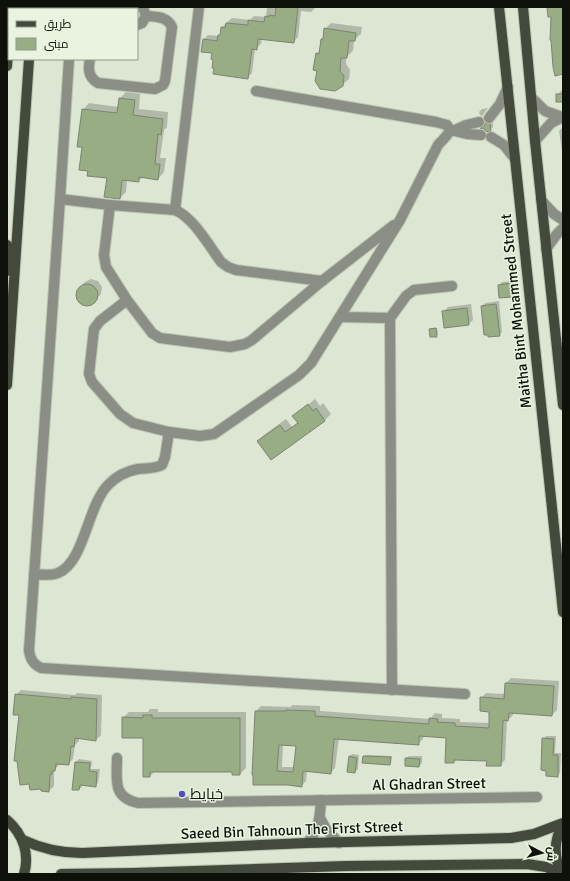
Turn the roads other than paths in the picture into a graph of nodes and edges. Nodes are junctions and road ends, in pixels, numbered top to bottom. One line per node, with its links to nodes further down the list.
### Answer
1 (199, 7): 25 (street)
2 (499, 7): 11 (main road, Maitha Bint Mohammed Street)
3 (523, 7): 13 (main road)
4 (145, 11): 5 (street); 9 (street)
5 (138, 25)
6 (8, 53): 10 (main road)
7 (30, 60): 38 (main road)
8 (69, 60): 22 (street)
9 (90, 60)
10 (7, 66)
11 (508, 87): 15 (street); 21 (main road, Maitha Bint Mohammed Street)
12 (256, 91): 17 (street)
13 (532, 98): 14 (street); 20 (main road)
14 (562, 117): 20 (street)
15 (490, 118)
16 (479, 122): 17 (street)
17 (451, 130): 18 (street); 26 (street)
18 (481, 135)
19 (491, 137): 21 (street)
20 (535, 141): 23 (main road)
21 (515, 159): 43 (main road, Maitha Bint Mohammed Street)
22 (60, 199): 24 (street); 42 (street)
23 (541, 200): 27 (street); 30 (main road)
24 (110, 205): 25 (street); 34 (street)
25 (175, 210): 32 (street)
26 (400, 220): 32 (street); 36 (street)
27 (563, 220)
28 (563, 228): 30 (street)
29 (7, 245): 31 (main road)
30 (546, 249): 40 (main road)
31 (7, 271)
32 (322, 281): 34 (street)
33 (452, 286): 37 (street)
34 (127, 300): 41 (street)
35 (7, 307): 38 (main road)
36 (340, 317): 37 (street); 41 (street)
37 (390, 318): 44 (street)
38 (11, 326): 39 (main road)
39 (7, 385)
40 (563, 405)
41 (169, 432): 42 (street)
42 (34, 574): 44 (street)
43 (563, 612)
44 (392, 690): 45 (street)
45 (465, 694)
46 (117, 758): 48 (street, Al Ghadran Street)
47 (537, 797): 48 (street, Al Ghadran Street)
48 (321, 800): 49 (street)
49 (320, 818): 53 (street); 54 (street)
50 (7, 820): 52 (main road)
51 (563, 824): 54 (main road, Saeed Bin Tahnoun The First Street); 59 (main road)
52 (23, 840): 53 (main road, Saeed Bin Tahnoun The First Street); 55 (main road)
53 (307, 843): 54 (main road, Saeed Bin Tahnoun The First Street)
54 (339, 843)
55 (24, 874)
56 (61, 874): 57 (main road)
57 (108, 874): 58 (main road)
58 (133, 874): 59 (main road)
59 (562, 874)

